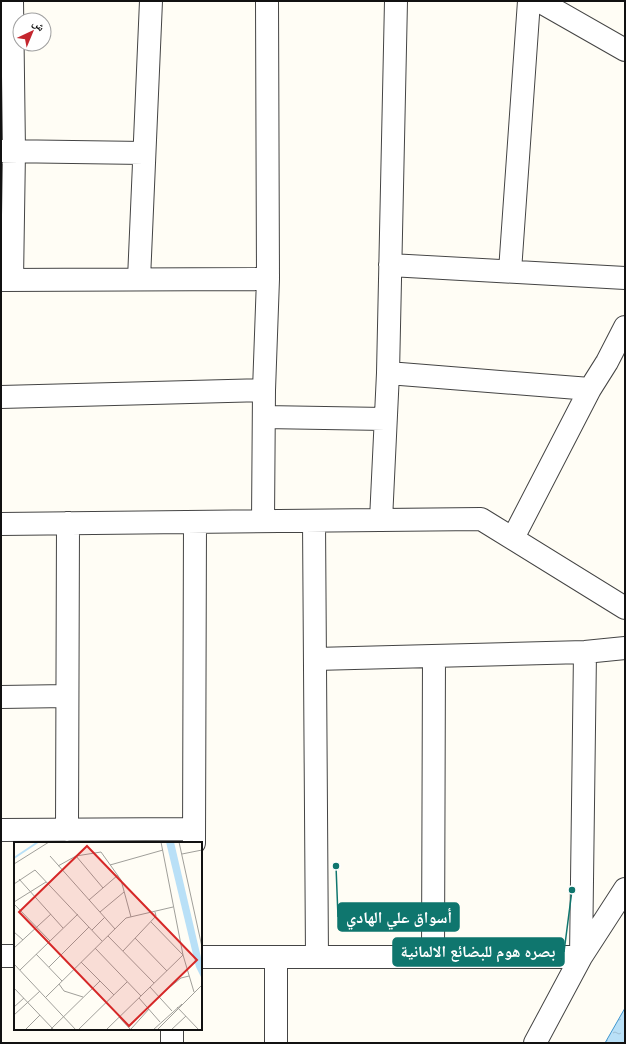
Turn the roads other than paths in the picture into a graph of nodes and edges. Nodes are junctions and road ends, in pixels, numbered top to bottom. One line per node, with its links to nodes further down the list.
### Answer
1 (12, 1): 8 (street)
2 (151, 1): 9 (street)
3 (267, 1): 14 (street)
4 (396, 1): 10 (street)
5 (529, 1): 11 (street)
6 (539, 1): 7 (street)
7 (625, 50)
8 (7, 151): 9 (street); 15 (street)
9 (144, 153): 13 (street)
10 (390, 265): 11 (street); 17 (street)
11 (510, 271): 12 (street)
12 (625, 278)
13 (139, 279): 14 (street); 15 (street)
14 (268, 279): 19 (street)
15 (6, 280)
16 (625, 327): 18 (street)
17 (388, 373): 18 (street); 22 (street)
18 (590, 389): 29 (street)
19 (264, 390): 20 (street); 21 (street)
20 (1, 397)
21 (264, 417): 22 (street); 24 (street)
22 (385, 419): 23 (street)
23 (381, 520): 25 (street); 29 (street)
24 (263, 521): 25 (street); 26 (street)
25 (314, 521): 34 (street)
26 (195, 522): 27 (street); 39 (street)
27 (68, 523): 28 (street); 35 (street)
28 (1, 524)
29 (513, 538): 30 (street)
30 (625, 608)
31 (625, 648): 32 (street)
32 (585, 652): 33 (street); 47 (street)
33 (434, 656): 34 (street); 46 (street)
34 (315, 659): 45 (street)
35 (67, 696): 36 (street); 38 (street)
36 (1, 697)
37 (1, 830): 38 (street)
38 (67, 830): 39 (street)
39 (194, 836)
40 (625, 889): 47 (street)
41 (1, 956): 42 (street)
42 (14, 956)
43 (202, 957): 44 (street)
44 (276, 957): 45 (street); 50 (street)
45 (317, 957): 46 (street)
46 (433, 957): 47 (street)
47 (582, 957): 51 (street)
48 (172, 1030): 49 (street)
49 (172, 1043)
50 (276, 1043)
51 (535, 1043)

